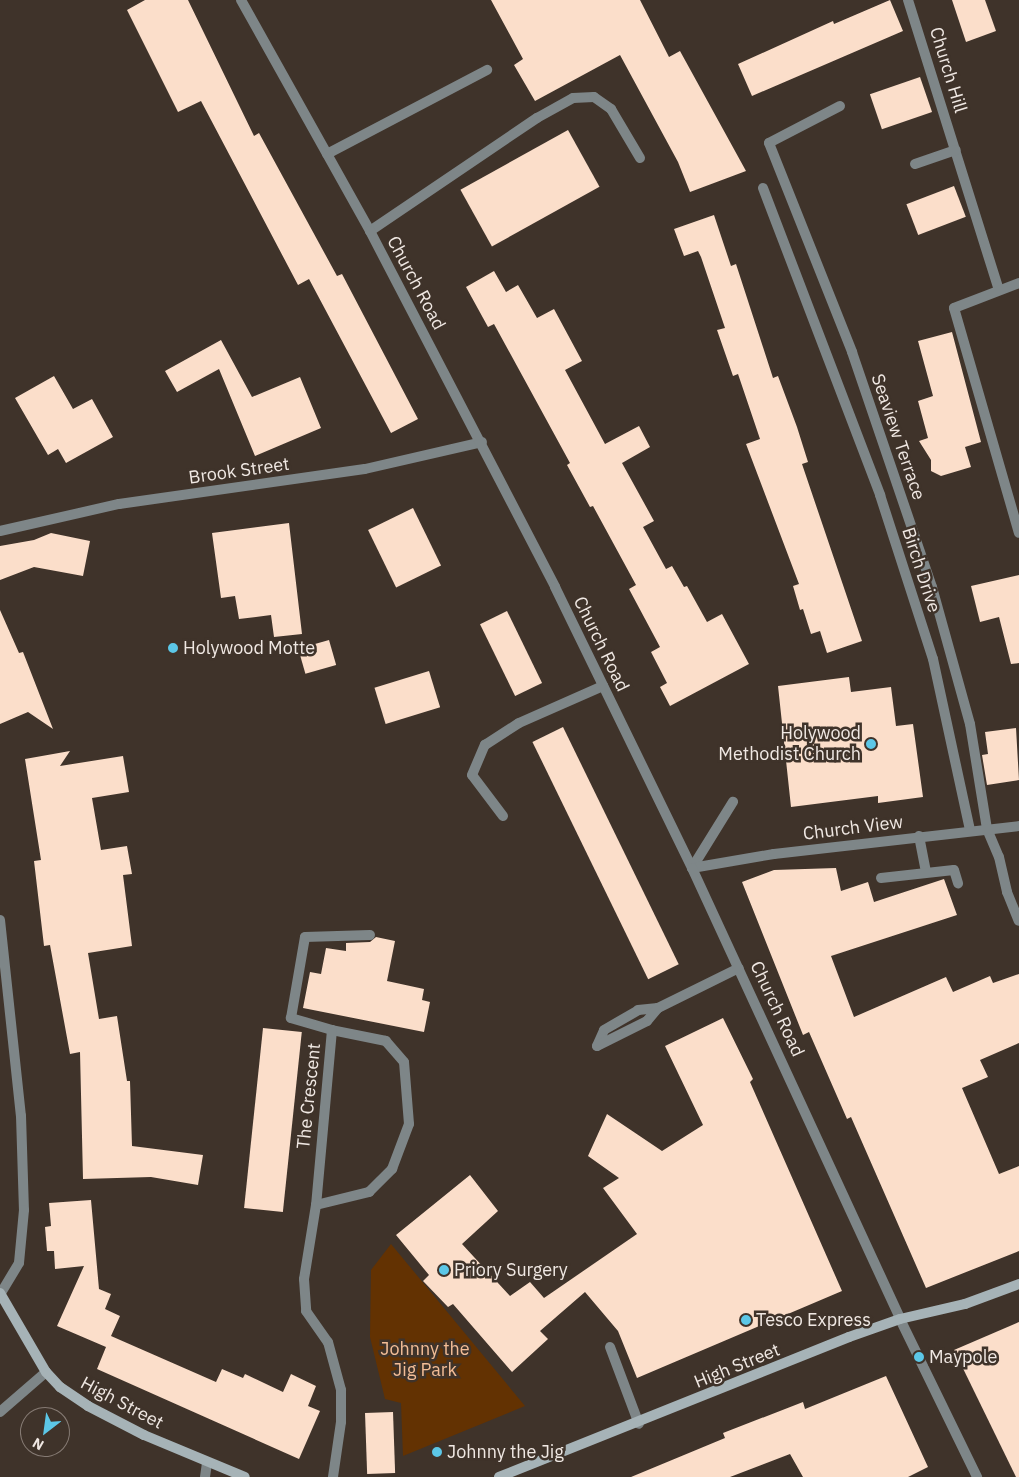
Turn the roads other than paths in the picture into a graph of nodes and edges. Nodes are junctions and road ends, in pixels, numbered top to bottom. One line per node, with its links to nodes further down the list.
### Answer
1 (241, 0): 6 (street, Church Road)
2 (908, 0): 5 (street, Church Hill)
3 (487, 70): 6 (street)
4 (840, 106): 20 (street, Seaview Terrace)
5 (956, 150): 8 (street); 12 (street, Church Hill)
6 (327, 154): 10 (street, Church Road)
7 (640, 158): 10 (street)
8 (915, 164)
9 (763, 188): 21 (street, Birch Drive)
10 (370, 231): 13 (street, Church Road)
11 (1019, 283): 12 (street)
12 (999, 290): 15 (street)
13 (482, 442): 14 (street, Brook Street); 16 (street, Church Road)
14 (0, 531)
15 (1019, 533)
16 (603, 686): 18 (street); 23 (street, Church Road)
17 (733, 802): 23 (street)
18 (503, 816)
19 (1019, 826): 20 (street, Church View)
20 (986, 829): 21 (street, Church View); 28 (street)
21 (970, 830): 22 (street, Church View)
22 (919, 836): 23 (street, Church View); 24 (street)
23 (692, 868): 30 (street, Church Road)
24 (926, 872): 25 (street); 26 (street)
25 (880, 878)
26 (958, 883)
27 (0, 920): 35 (street)
28 (1019, 921)
29 (370, 935): 32 (street)
30 (739, 968): 31 (street); 36 (street, Church Road)
31 (658, 1008): 31 (street)
32 (332, 1030): 33 (street, The Crescent); 33 (street, The Crescent)
33 (316, 1205): 44 (street, The Crescent)
34 (1019, 1284): 36 (main road, High Street)
35 (0, 1293): 38 (main road, High Street)
36 (900, 1319): 40 (main road, High Street); 46 (street, Church Road)
37 (610, 1347): 40 (street)
38 (46, 1372): 39 (street); 41 (main road, High Street)
39 (0, 1412)
40 (639, 1424): 45 (main road, High Street)
41 (207, 1463): 42 (street); 43 (main road, High Street)
42 (205, 1477)
43 (245, 1477)
44 (333, 1477)
45 (499, 1477)
46 (977, 1477)

